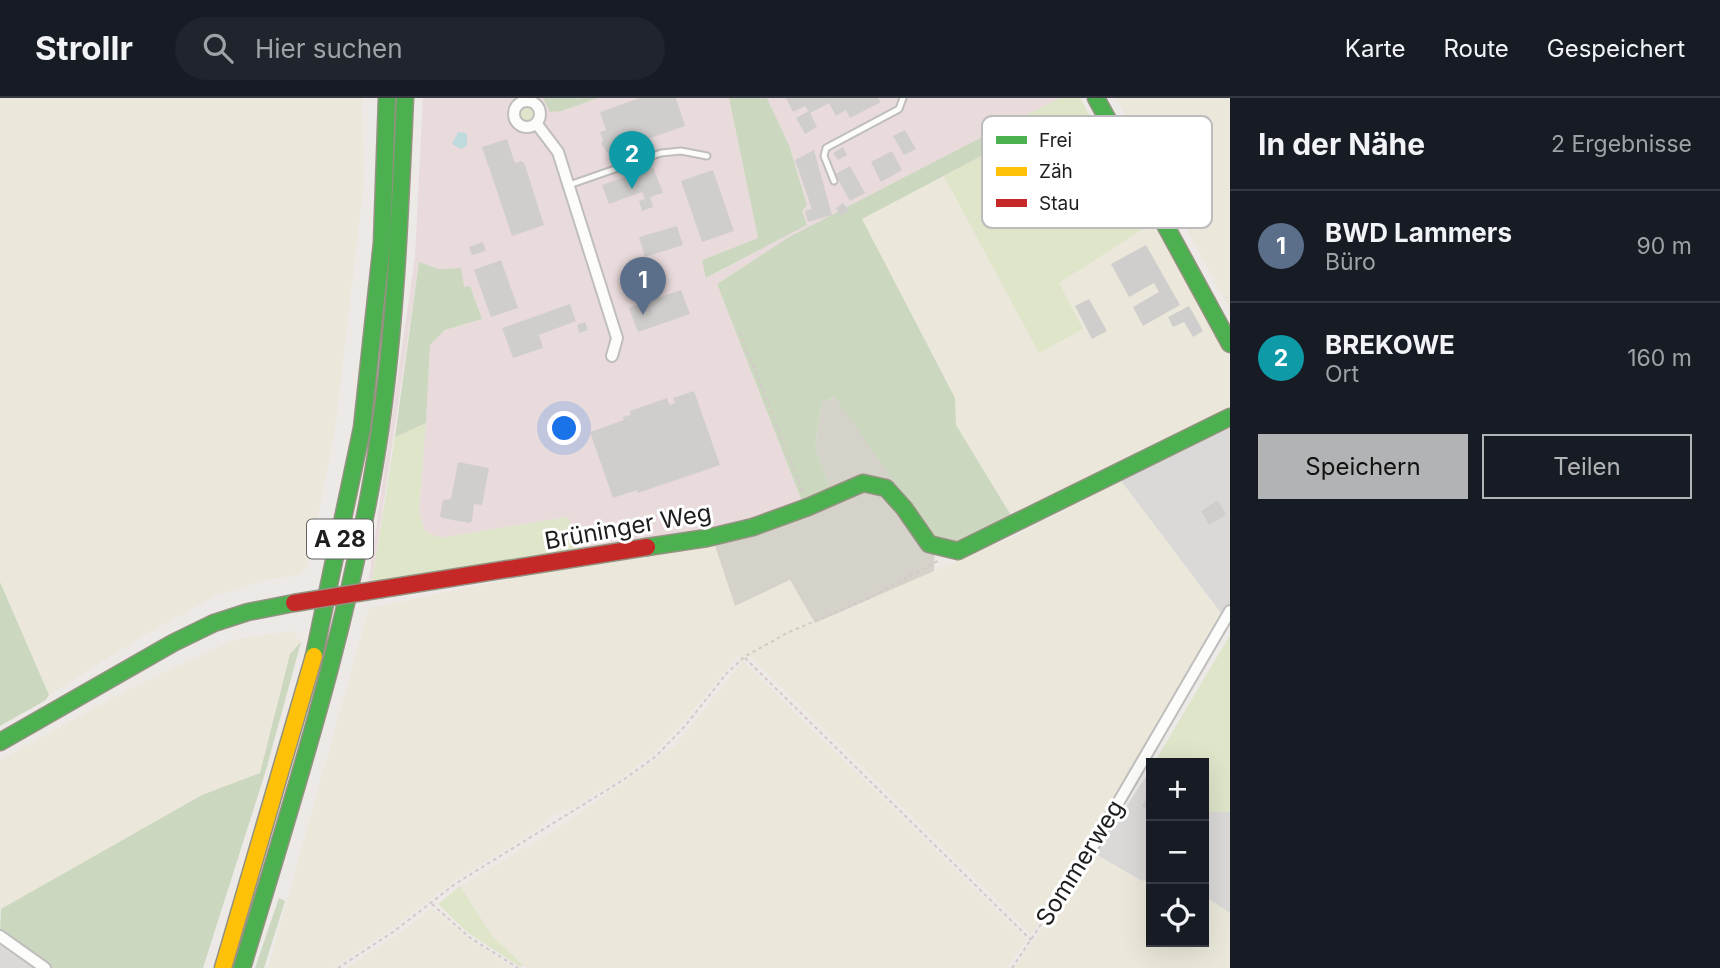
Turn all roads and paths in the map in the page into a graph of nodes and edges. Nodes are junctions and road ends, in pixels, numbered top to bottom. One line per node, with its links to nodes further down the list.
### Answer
1 (387, 98): 26 (main road, A 28)
2 (405, 98): 27 (main road, A 28)
3 (902, 98): 9 (lane)
4 (1096, 98): 6 (main road)
5 (522, 100): 7 (street); 7 (street)
6 (1106, 116)
7 (536, 122): 10 (street)
8 (706, 156): 10 (lane)
9 (834, 181)
10 (569, 185): 14 (street)
11 (1167, 228): 13 (main road)
12 (740, 332): 16 (path)
13 (1230, 344)
14 (612, 356)
15 (1230, 417): 17 (main road)
16 (808, 507): 17 (main road, Brüninger Weg); 20 (main road, Brüninger Weg, bridge)
17 (958, 551): 19 (path)
18 (1230, 611): 21 (street, Sommerweg)
19 (744, 657): 22 (path); 24 (path)
20 (0, 742)
21 (1090, 851): 24 (path, Sommerweg)
22 (431, 904): 28 (path); 29 (path)
23 (0, 936): 25 (street)
24 (1031, 940): 30 (path, Sommerweg)
25 (45, 968)
26 (223, 968)
27 (242, 968)
28 (338, 968)
29 (518, 968)
30 (1012, 968)

